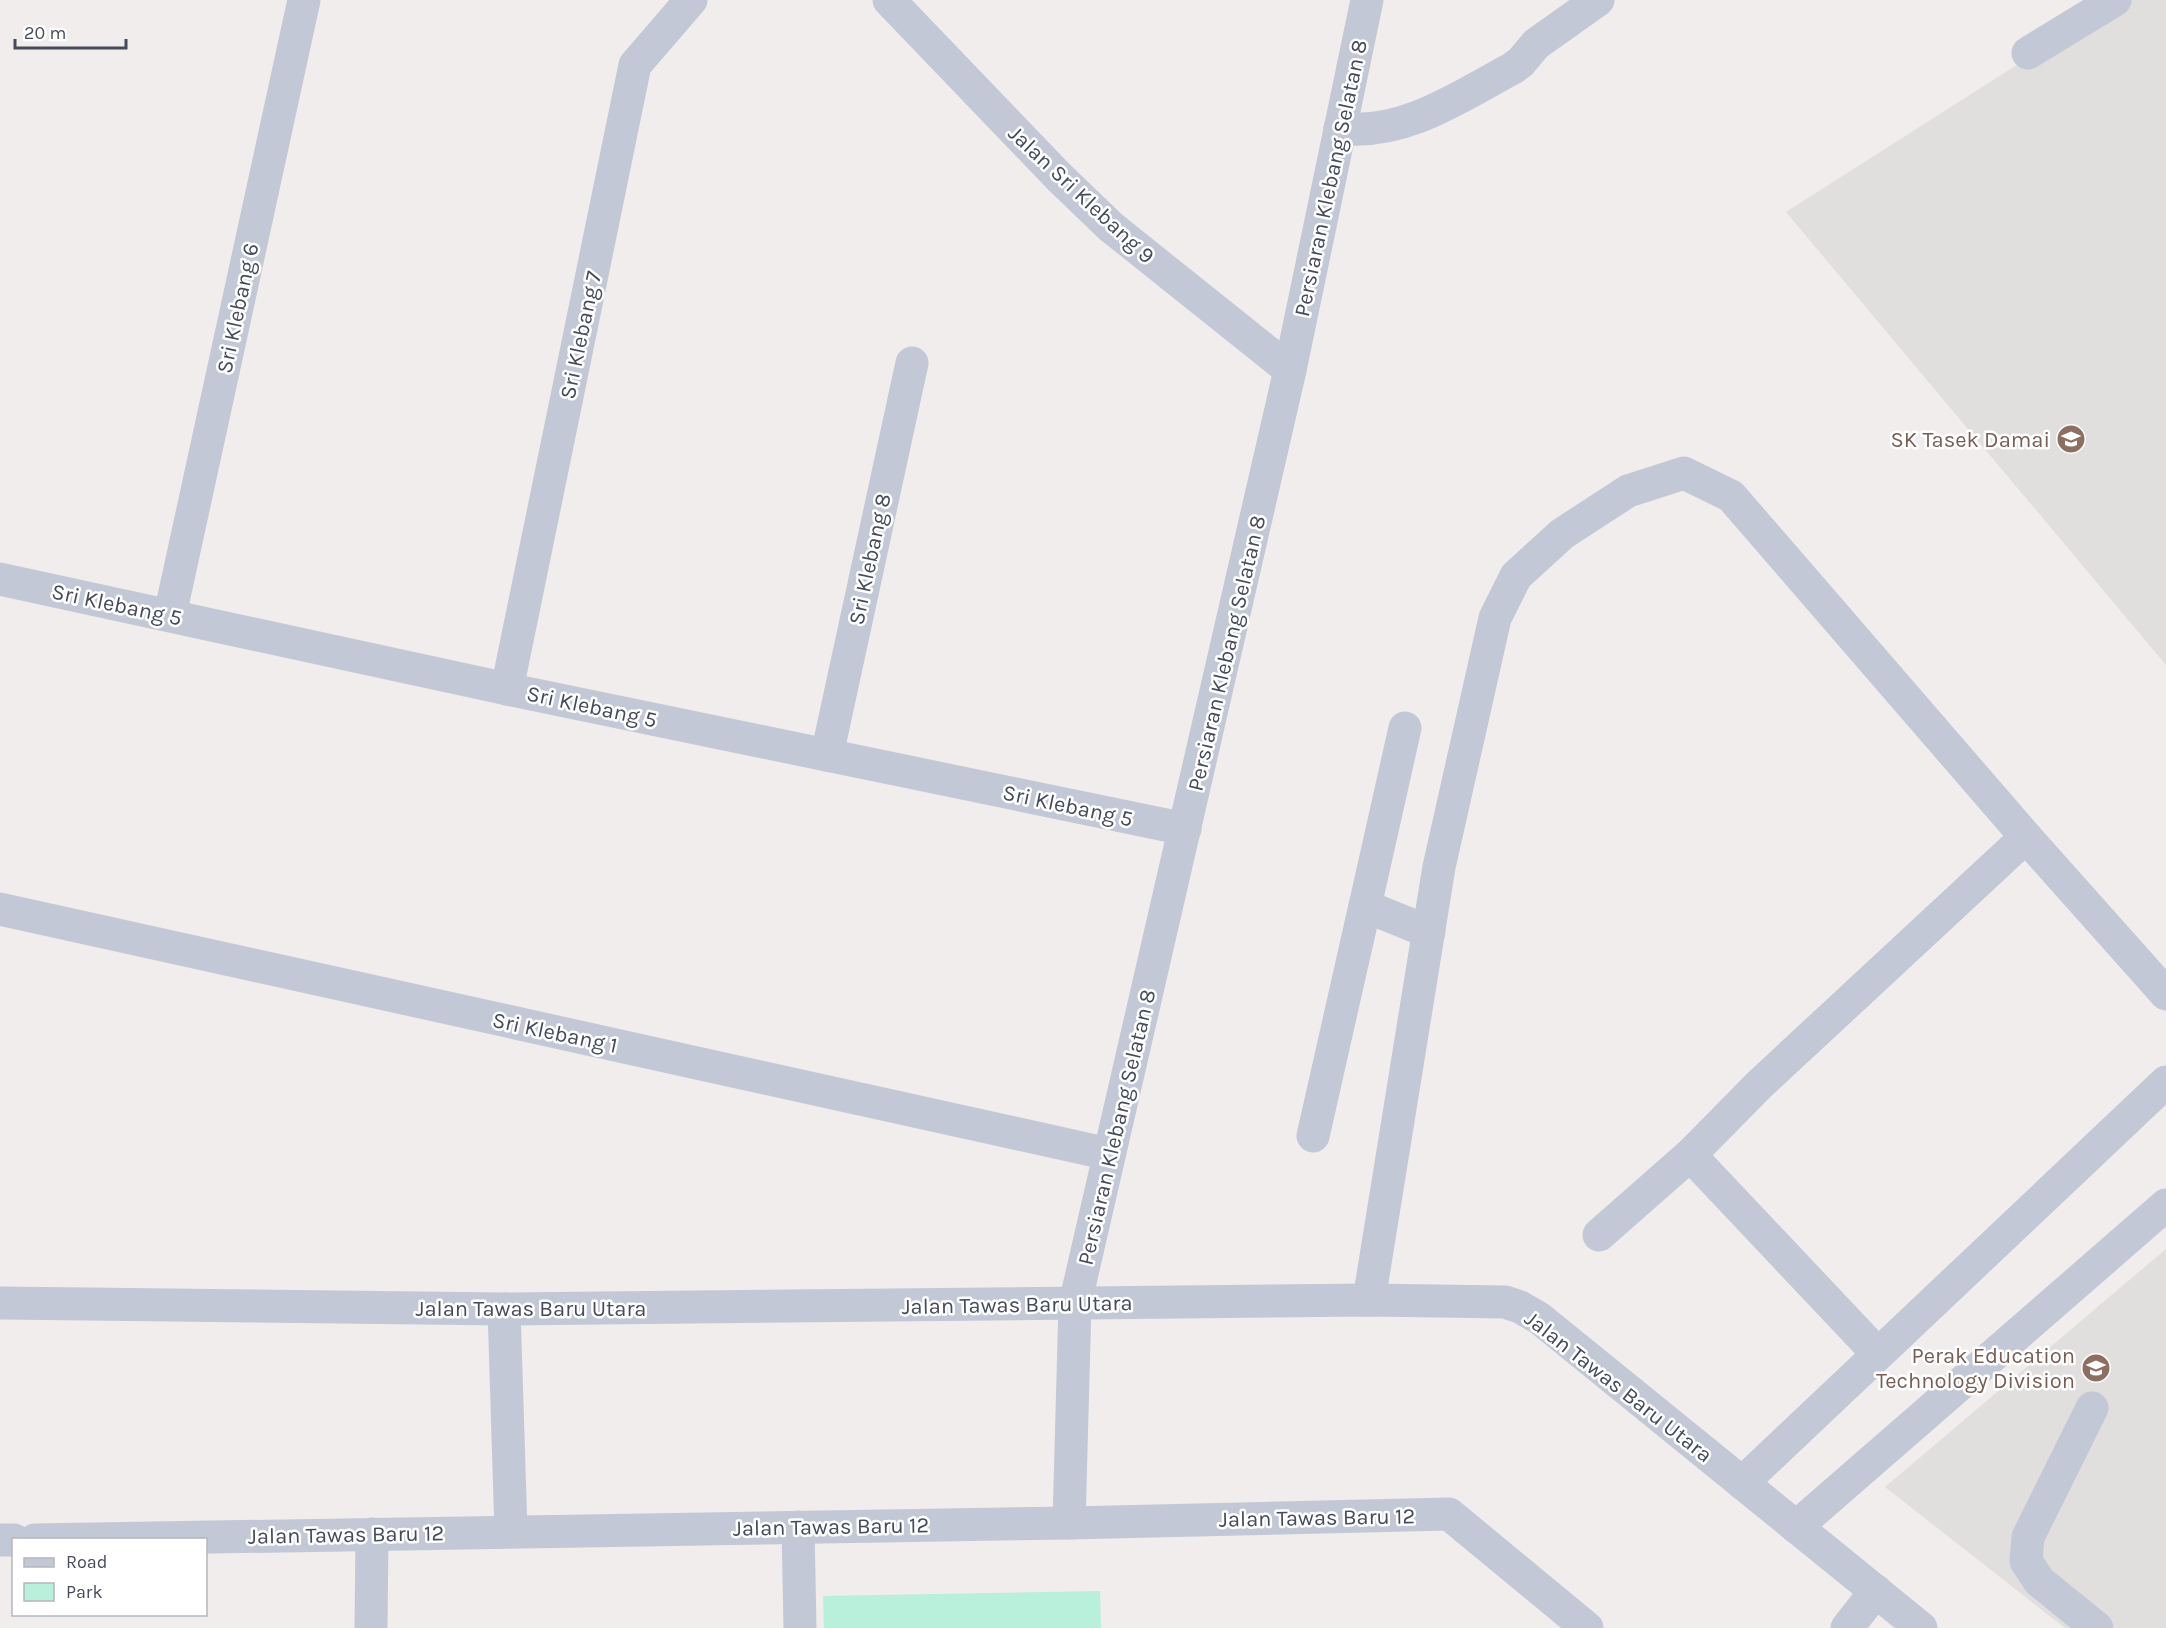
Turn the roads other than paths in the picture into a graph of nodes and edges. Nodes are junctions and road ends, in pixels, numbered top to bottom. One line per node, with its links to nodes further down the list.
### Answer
1 (304, 0): 12 (street, Sri Klebang 6)
2 (691, 0): 13 (street, Sri Klebang 7)
3 (889, 0): 10 (street, Jalan Sri Klebang 9)
4 (1367, 0): 8 (street, Persiaran Klebang Selatan 8)
5 (1598, 0): 8 (street)
6 (2115, 0): 7 (street)
7 (2028, 53)
8 (1340, 128): 10 (street, Persiaran Klebang Selatan 8)
9 (912, 363): 15 (street, Sri Klebang 8)
10 (1290, 370): 16 (street, Persiaran Klebang Selatan 8)
11 (0, 579): 12 (street, Sri Klebang 5)
12 (170, 615): 13 (street, Sri Klebang 5)
13 (507, 689): 15 (street, Sri Klebang 5)
14 (1405, 728): 18 (street)
15 (826, 755): 16 (street, Sri Klebang 5)
16 (1185, 829): 24 (street, Persiaran Klebang Selatan 8)
17 (2026, 837): 20 (street); 21 (street); 25 (street)
18 (1365, 906): 20 (street); 23 (street)
19 (0, 909): 24 (street, Sri Klebang 1)
20 (1429, 932): 28 (street)
21 (2166, 994)
22 (2166, 1082): 32 (street)
23 (1313, 1136)
24 (1109, 1154): 30 (street, Persiaran Klebang Selatan 8)
25 (1690, 1155): 27 (street); 32 (street)
26 (2166, 1205): 37 (street)
27 (1599, 1235)
28 (1369, 1300): 30 (street, Jalan Tawas Baru Utara); 34 (street, Jalan Tawas Baru Utara)
29 (0, 1303): 31 (street, Jalan Tawas Baru Utara)
30 (1076, 1304): 31 (street, Jalan Tawas Baru Utara); 35 (street, Persiaran Klebang Selatan 8)
31 (504, 1309): 38 (street)
32 (1878, 1354): 34 (street)
33 (2092, 1408): 47 (street)
34 (1742, 1483): 37 (street, Jalan Tawas Baru Utara)
35 (1069, 1524): 36 (street, Jalan Tawas Baru 12); 44 (street, Jalan Tawas Baru 12)
36 (798, 1527): 38 (street, Jalan Tawas Baru 12); 43 (street)
37 (1796, 1527): 41 (street, Jalan Tawas Baru Utara)
38 (511, 1531): 39 (street, Jalan Tawas Baru 12)
39 (372, 1534): 40 (street, Jalan Tawas Baru 12); 42 (street)
40 (102, 1538)
41 (1876, 1591): 45 (street); 46 (street, Jalan Tawas Baru Utara)
42 (371, 1628)
43 (800, 1628)
44 (1587, 1628)
45 (1847, 1628)
46 (1921, 1628)
47 (2097, 1628)

